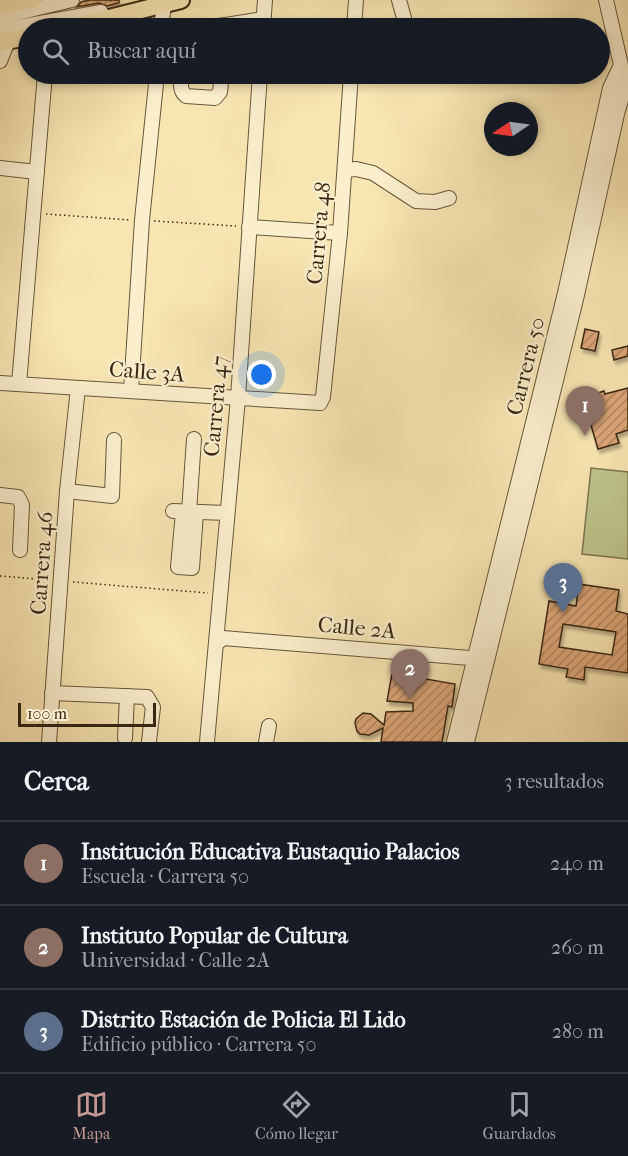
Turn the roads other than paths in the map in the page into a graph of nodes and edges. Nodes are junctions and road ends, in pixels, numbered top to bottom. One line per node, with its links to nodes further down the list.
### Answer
1 (32, 0): 10 (main road)
2 (72, 0): 11 (street)
3 (181, 0): 9 (main road)
4 (265, 0): 15 (street)
5 (356, 0): 16 (street)
6 (399, 0): 17 (street)
7 (606, 0): 50 (street, Carrera 50)
8 (615, 0): 21 (street)
9 (161, 2): 12 (street); 13 (main road); 14 (street)
10 (0, 6)
11 (0, 17)
12 (73, 18)
13 (104, 18)
14 (161, 18)
15 (264, 18)
16 (355, 18)
17 (404, 18)
18 (18, 33): 20 (street)
19 (18, 37): 20 (main road)
20 (2, 38): 22 (street)
21 (628, 52)
22 (0, 61)
23 (628, 74): 30 (street, Carrera 50)
24 (44, 84): 33 (street)
25 (156, 84): 40 (street)
26 (181, 84): 27 (street)
27 (221, 84)
28 (259, 84): 35 (street, Carrera 47)
29 (350, 84): 32 (street, Carrera 48)
30 (622, 113): 50 (street, Carrera 50)
31 (0, 168): 33 (street)
32 (345, 170): 34 (street); 36 (street, Carrera 48)
33 (37, 172): 38 (street)
34 (449, 198)
35 (249, 227): 36 (street); 42 (street, Carrera 47)
36 (340, 233): 41 (street, Carrera 48)
37 (0, 383): 38 (street, Calle 3A)
38 (19, 384): 39 (street, Calle 3A)
39 (78, 388): 40 (street, Calle 3A); 45 (street, Carrera 46)
40 (131, 391): 42 (street, Calle 3A)
41 (323, 397): 42 (street, Calle 3A)
42 (238, 398): 47 (street, Carrera 47)
43 (194, 439): 47 (street)
44 (114, 440): 45 (street)
45 (67, 491): 51 (street, Carrera 46)
46 (0, 495): 48 (street)
47 (227, 513): 49 (street, Carrera 47)
48 (20, 550)
49 (219, 637): 50 (street, Calle 2A); 57 (street, Carrera 47)
50 (481, 658): 59 (street, Carrera 50); 60 (street, Carrera 50)
51 (52, 693): 52 (street); 56 (street, Carrera 46)
52 (127, 696): 54 (street); 55 (street)
53 (269, 726): 58 (street)
54 (125, 738)
55 (149, 741)
56 (49, 742)
57 (207, 742)
58 (266, 742)
59 (454, 742)
60 (467, 742)

